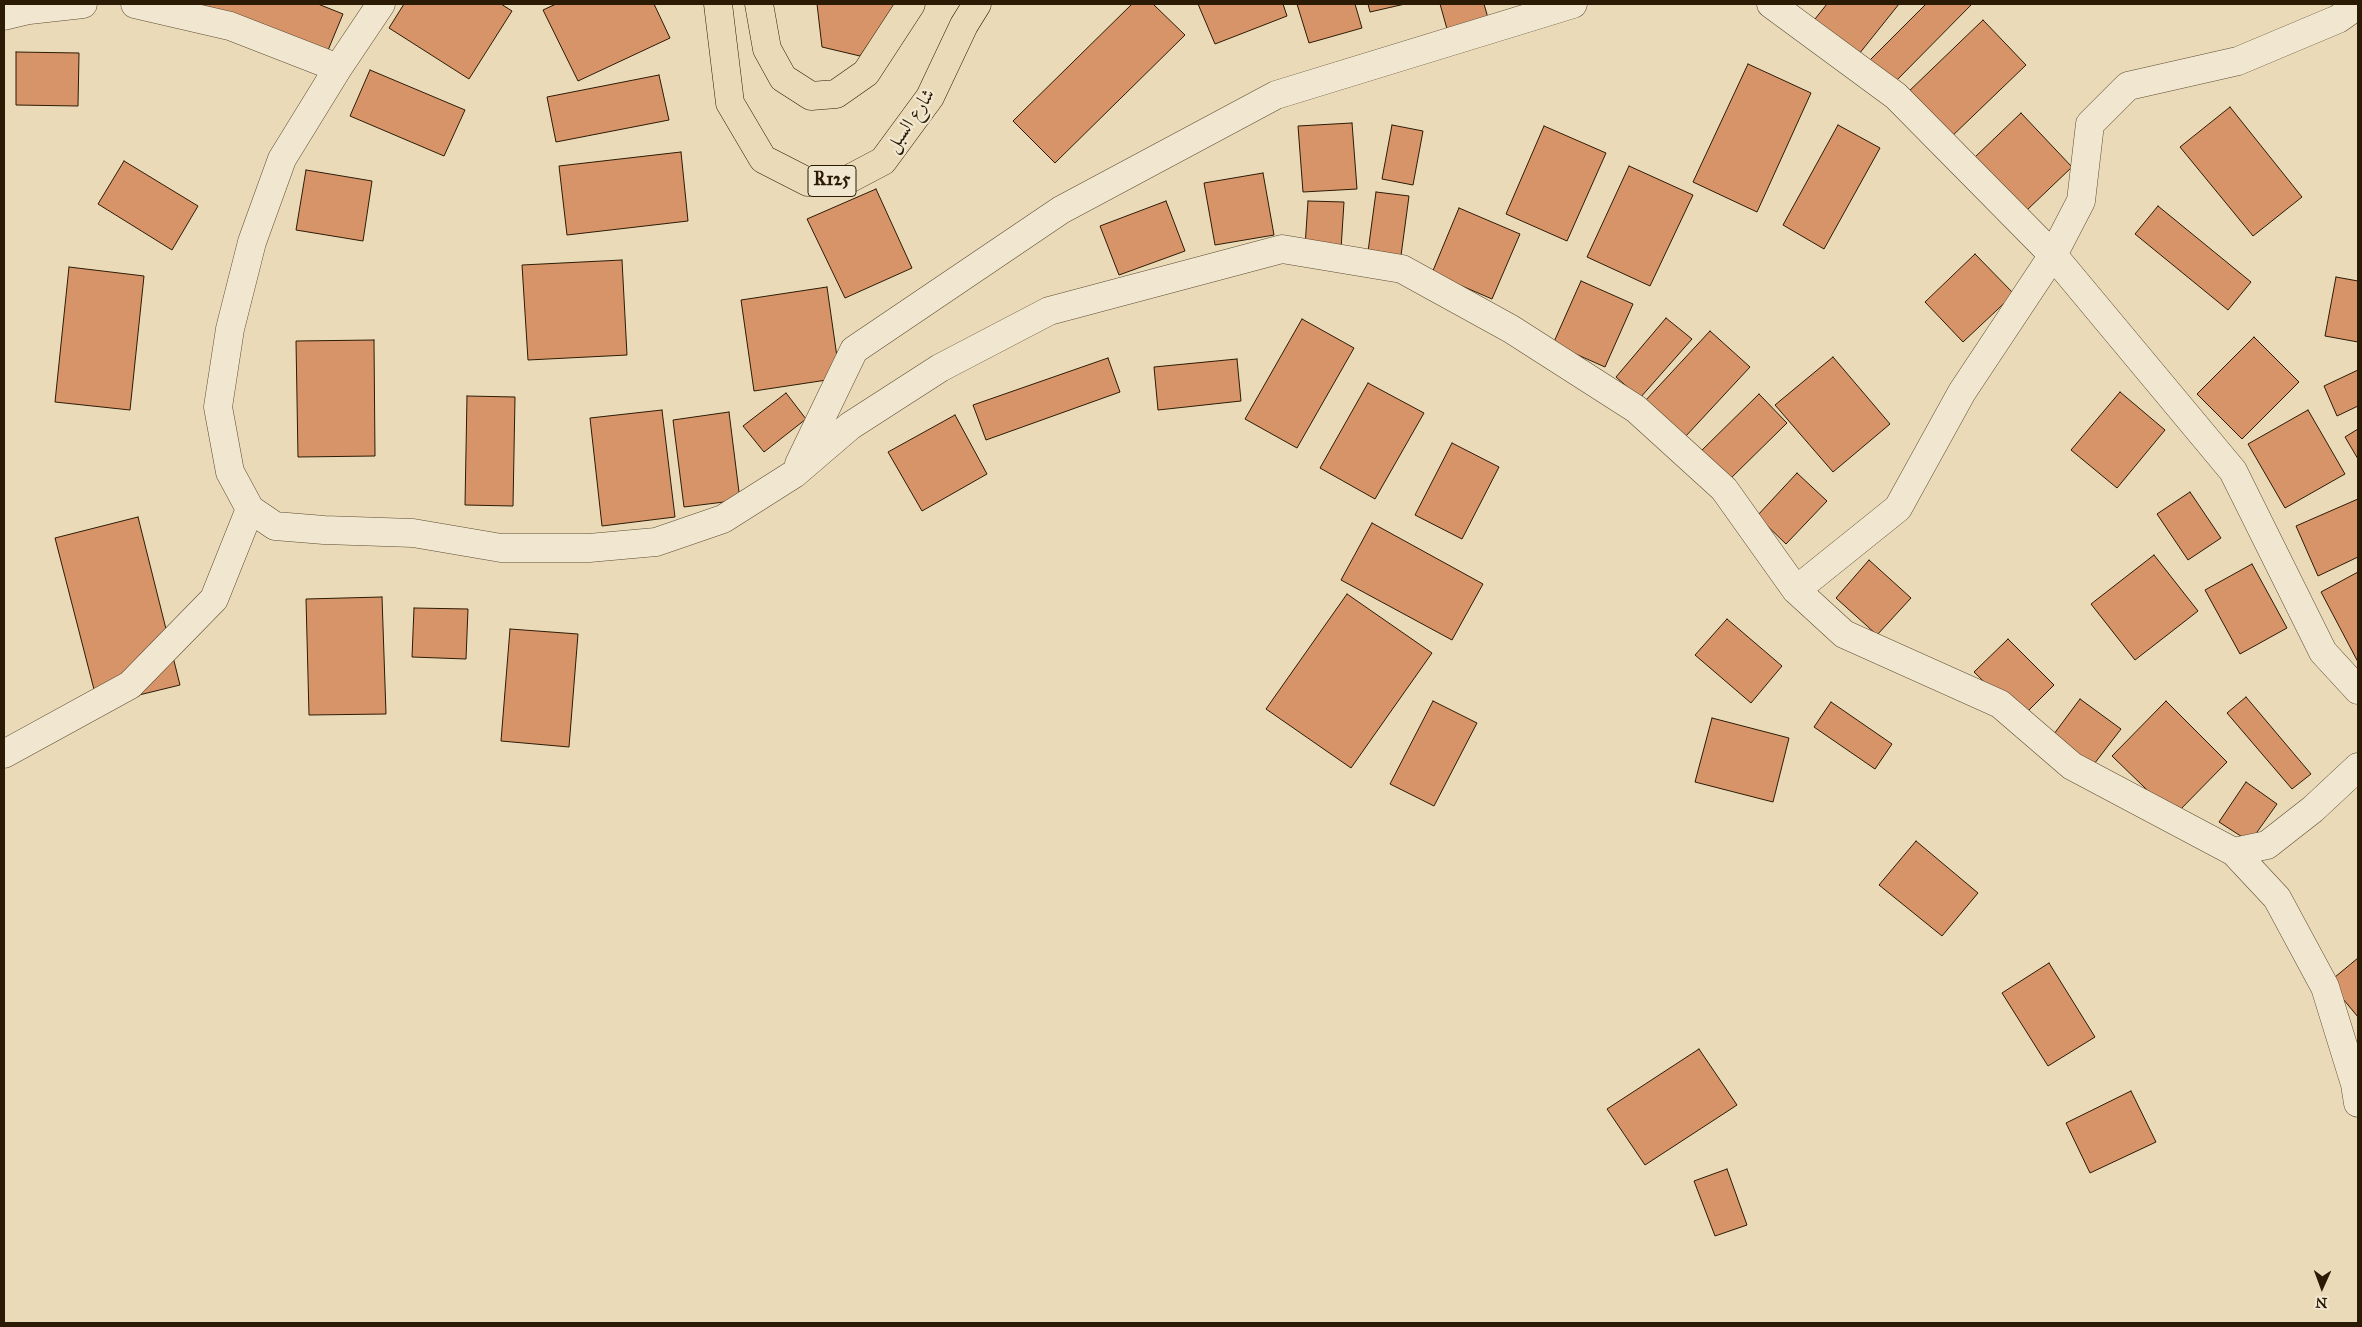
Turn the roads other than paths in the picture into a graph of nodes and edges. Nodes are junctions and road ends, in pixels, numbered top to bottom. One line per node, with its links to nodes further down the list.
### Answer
1 (83, 4): 11 (street)
2 (135, 4): 12 (street)
3 (380, 4): 12 (street)
4 (718, 4): 7 (main road, شارع السبل / R125)
5 (759, 4): 6 (main road)
6 (911, 4)
7 (977, 4)
8 (1573, 4): 14 (street)
9 (1771, 4): 13 (street)
10 (2358, 5): 13 (street)
11 (4, 16)
12 (338, 68): 15 (street)
13 (2053, 255): 16 (street); 17 (street)
14 (794, 474): 15 (street); 16 (street)
15 (250, 509): 18 (street)
16 (1796, 590): 20 (street)
17 (2358, 690)
18 (4, 754)
19 (2358, 767): 20 (street)
20 (2234, 852): 21 (street)
21 (2358, 1103)

